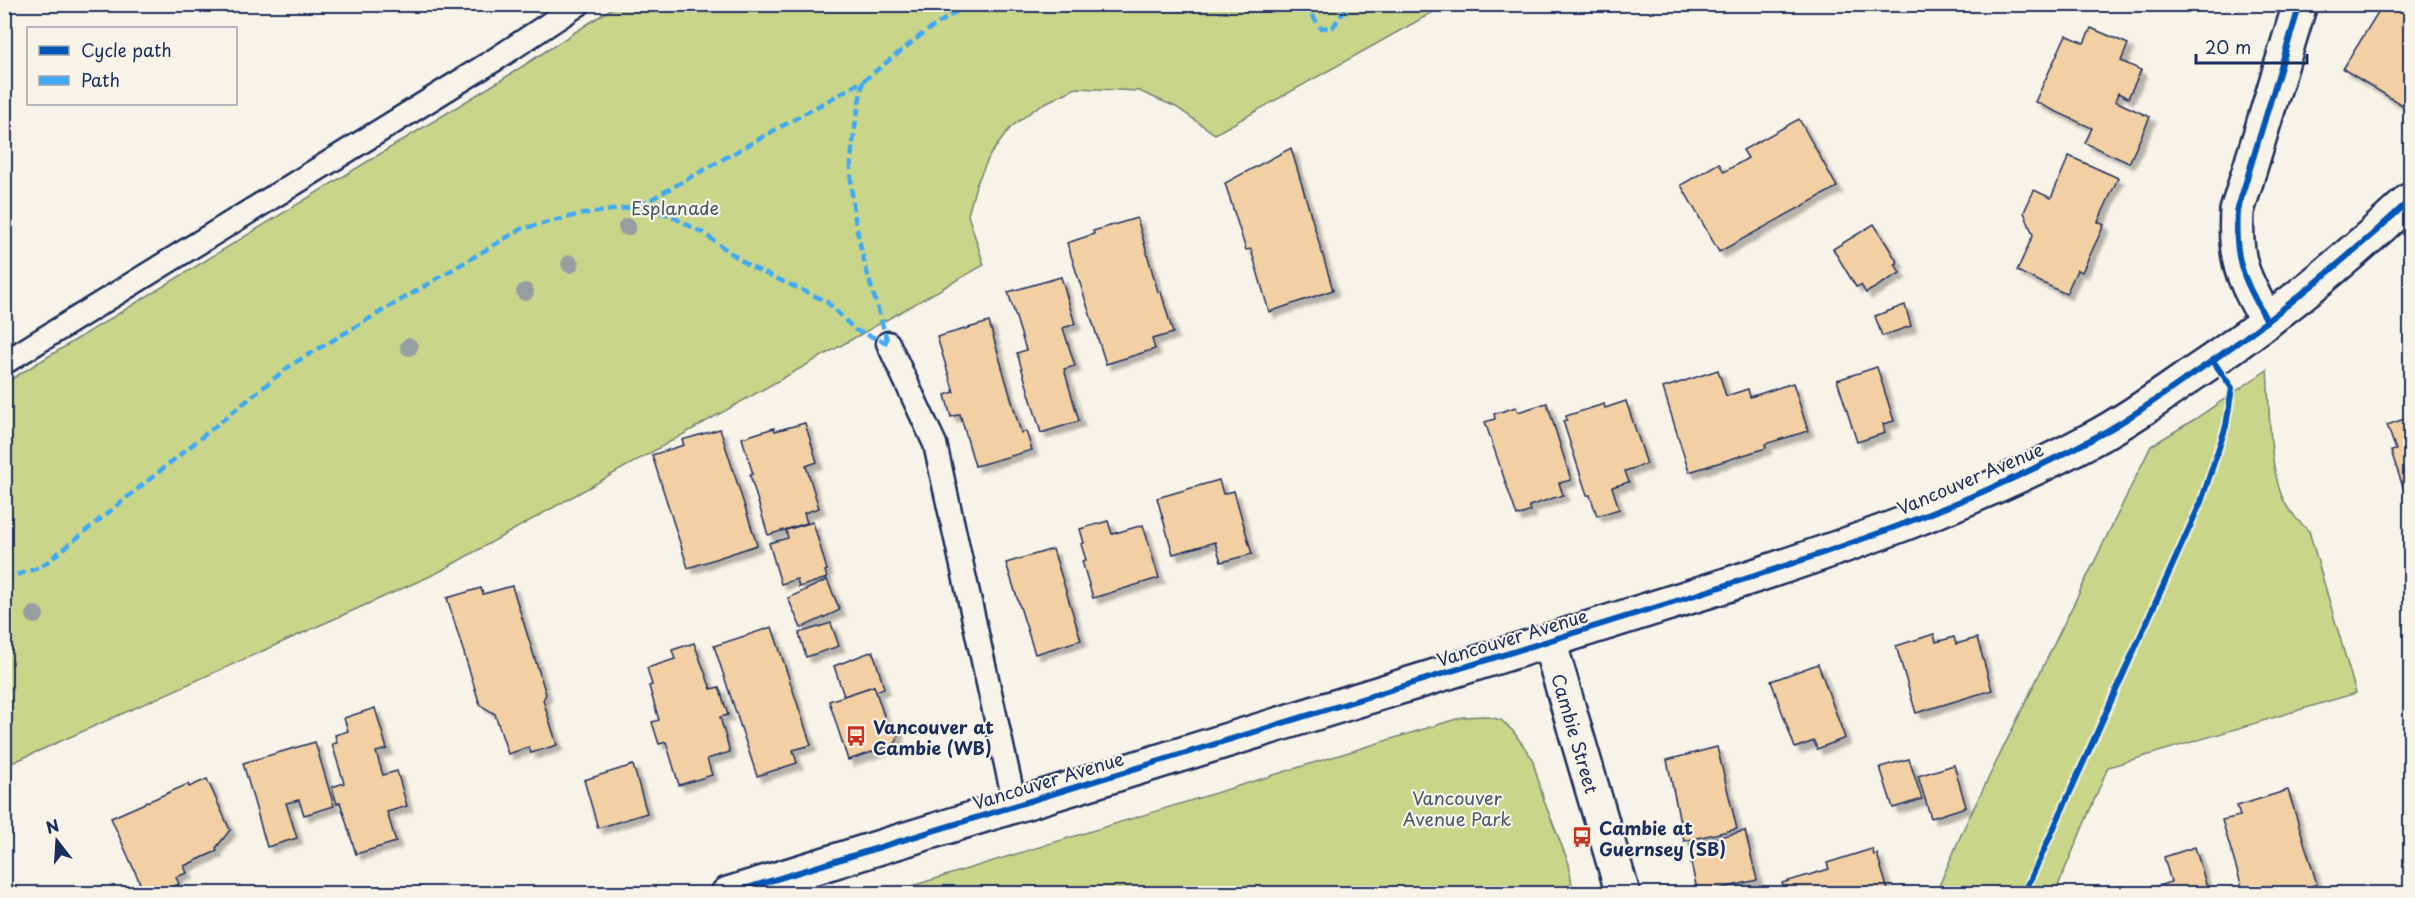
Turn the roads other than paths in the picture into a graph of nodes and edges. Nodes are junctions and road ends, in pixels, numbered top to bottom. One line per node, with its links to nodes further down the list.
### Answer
1 (579, 4): 6 (lane)
2 (2300, 4): 4 (street)
3 (2410, 200): 4 (street, Vancouver Avenue)
4 (2267, 321): 7 (street, Vancouver Avenue)
5 (888, 343): 8 (lane)
6 (4, 363)
7 (1549, 641): 8 (street, Vancouver Avenue); 10 (street, Cambie Street)
8 (1016, 805): 9 (street, Vancouver Avenue)
9 (728, 894)
10 (1623, 894)

